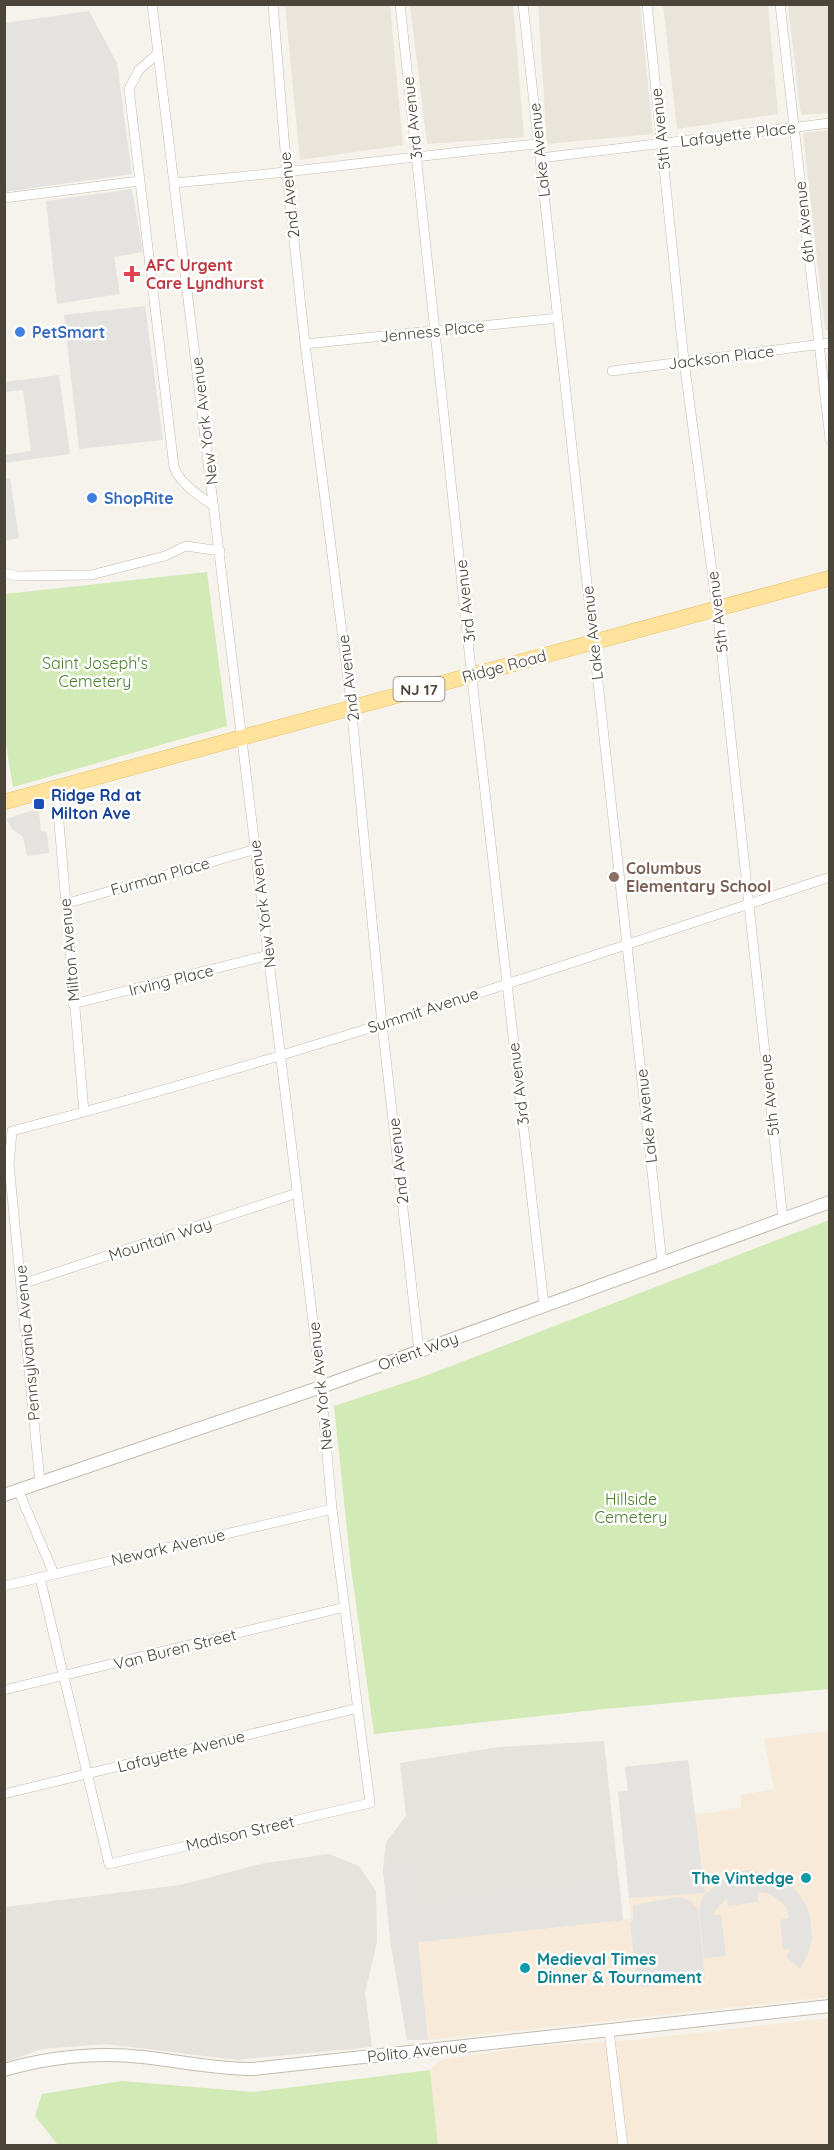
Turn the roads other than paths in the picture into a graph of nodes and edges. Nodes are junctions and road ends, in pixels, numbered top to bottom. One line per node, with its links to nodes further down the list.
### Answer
1 (152, 4): 7 (street, New York Avenue)
2 (273, 4): 14 (street, 2nd Avenue)
3 (400, 4): 12 (street, 3rd Avenue)
4 (524, 4): 10 (street, Lake Avenue)
5 (647, 4): 11 (street, 5th Avenue)
6 (780, 4): 9 (street, 6th Avenue)
7 (158, 53): 15 (street); 16 (street, New York Avenue)
8 (830, 123): 9 (street, Lafayette Place)
9 (794, 126): 11 (street, Lafayette Place); 22 (street, 6th Avenue)
10 (538, 144): 12 (street); 13 (street, Lake Avenue)
11 (661, 144): 13 (street, Lafayette Place); 23 (street, 5th Avenue)
12 (416, 156): 14 (street); 19 (street, 3rd Avenue)
13 (540, 158): 18 (street, Lake Avenue)
14 (287, 174): 16 (street); 21 (street, 2nd Avenue)
15 (140, 181): 17 (street); 26 (street)
16 (174, 183): 26 (street, New York Avenue)
17 (4, 198)
18 (558, 318): 19 (street, Jenness Place); 31 (street, Lake Avenue)
19 (434, 331): 21 (street, Jenness Place); 32 (street, 3rd Avenue)
20 (830, 343): 22 (street, Jackson Place)
21 (305, 344): 33 (street, 2nd Avenue)
22 (817, 345): 23 (street, Jackson Place); 25 (street, 6th Avenue)
23 (684, 361): 24 (street, Jackson Place); 30 (street, 5th Avenue)
24 (612, 371)
25 (830, 439)
26 (214, 506): 27 (street, New York Avenue)
27 (220, 551): 28 (street); 34 (street, New York Avenue)
28 (4, 573)
29 (830, 578): 30 (main road, Ridge Road / NJ 17)
30 (717, 609): 31 (main road, Ridge Road / NJ 17); 40 (street, 5th Avenue)
31 (594, 641): 32 (main road, Ridge Road / NJ 17); 41 (street, Lake Avenue)
32 (472, 674): 33 (main road, Ridge Road / NJ 17); 43 (street, 3rd Avenue)
33 (351, 708): 34 (main road, Ridge Road / NJ 17); 45 (street, 2nd Avenue)
34 (242, 737): 35 (main road, Ridge Road / NJ 17); 37 (street, New York Avenue)
35 (56, 788): 36 (main road, Ridge Road / NJ 17); 39 (street, Milton Avenue)
36 (7, 802)
37 (256, 849): 39 (street, Furman Place); 42 (street, New York Avenue)
38 (830, 877): 40 (street, Summit Avenue)
39 (65, 904): 44 (street, Milton Avenue)
40 (749, 904): 41 (street, Summit Avenue); 51 (street, 5th Avenue)
41 (627, 945): 43 (street, Summit Avenue); 52 (street, Lake Avenue)
42 (269, 955): 44 (street, Irving Place); 46 (street, New York Avenue)
43 (507, 984): 45 (street, Summit Avenue); 54 (street, 3rd Avenue)
44 (73, 1004): 47 (street, Milton Avenue)
45 (382, 1023): 46 (street, Summit Avenue); 55 (street, 2nd Avenue)
46 (281, 1055): 47 (street, Summit Avenue); 49 (street, New York Avenue)
47 (84, 1112): 48 (street, Summit Avenue)
48 (12, 1131): 53 (street, Pennsylvania Avenue)
49 (297, 1193): 53 (street, Mountain Way); 56 (street, New York Avenue)
50 (830, 1202): 51 (street, Orient Way)
51 (783, 1220): 52 (street, Orient Way)
52 (662, 1262): 54 (street, Orient Way)
53 (22, 1284): 57 (street, Pennsylvania Avenue)
54 (544, 1305): 55 (street, Orient Way)
55 (419, 1351): 56 (street, Orient Way)
56 (321, 1387): 57 (street, Orient Way); 60 (street, New York Avenue)
57 (40, 1483): 58 (street, Orient Way)
58 (18, 1490): 59 (street, Orient Way); 61 (street)
59 (4, 1495)
60 (332, 1509): 61 (street, Newark Avenue); 64 (street, New York Avenue)
61 (54, 1574): 62 (street, Newark Avenue)
62 (40, 1578): 63 (street, Newark Avenue); 65 (street)
63 (4, 1586)
64 (345, 1607): 65 (street, Van Buren Street); 67 (street, New York Avenue)
65 (63, 1676): 66 (street, Van Buren Street); 68 (street)
66 (4, 1690)
67 (358, 1708): 68 (street, Lafayette Avenue); 70 (street, New York Avenue)
68 (86, 1774): 69 (street, Lafayette Avenue); 70 (street, Madison Street)
69 (4, 1794)
70 (370, 1803)
71 (830, 2006): 72 (street, Polito Avenue)
72 (609, 2031): 73 (street, Polito Avenue); 74 (street)
73 (4, 2070)
74 (623, 2145)

